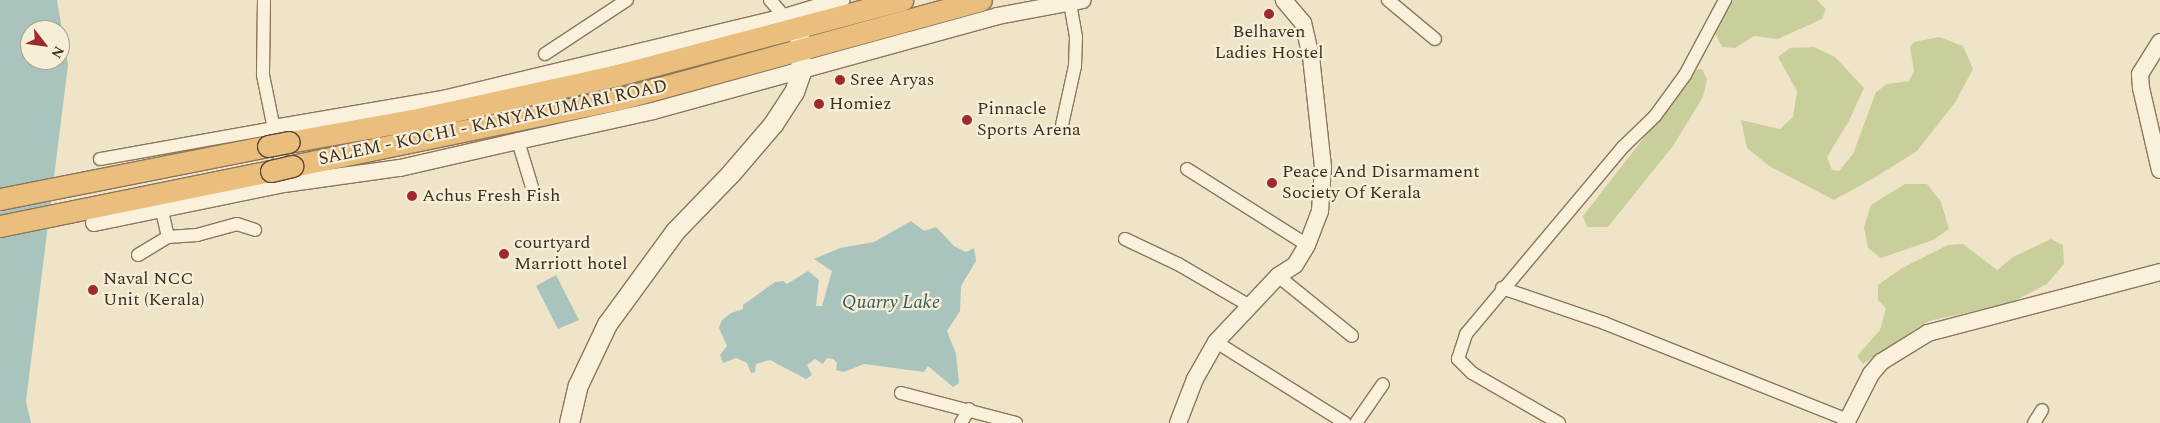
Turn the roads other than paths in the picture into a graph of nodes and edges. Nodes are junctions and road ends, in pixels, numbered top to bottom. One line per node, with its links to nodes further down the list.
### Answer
1 (264, 0): 18 (street)
2 (627, 0): 15 (street)
3 (770, 0): 11 (street)
4 (841, 0): 11 (street)
5 (902, 0): 11 (highway, SALEM - KOCHI - KANYAKUMARI ROAD)
6 (981, 0): 14 (highway, SALEM - KOCHI - KANYAKUMARI ROAD)
7 (1284, 0): 32 (street)
8 (1388, 0): 12 (street)
9 (1725, 0): 36 (street)
10 (1077, 1): 16 (street); 17 (street)
11 (791, 23): 14 (main road); 18 (highway, SALEM - KOCHI - KANYAKUMARI ROAD)
12 (1435, 39)
13 (2160, 42): 22 (street)
14 (802, 51): 16 (main road); 23 (highway, SALEM - KOCHI - KANYAKUMARI ROAD)
15 (545, 54)
16 (801, 72): 19 (street); 46 (main road)
17 (1062, 124)
18 (277, 139): 20 (street); 23 (street); 25 (highway, SALEM - KOCHI - KANYAKUMARI ROAD)
19 (518, 141): 23 (street); 24 (street)
20 (100, 159)
21 (1187, 169): 32 (street)
22 (2160, 170)
23 (283, 173): 26 (street); 28 (highway, SALEM - KOCHI - KANYAKUMARI ROAD)
24 (532, 187)
25 (0, 199)
26 (162, 210): 27 (street); 30 (street)
27 (94, 223)
28 (0, 226)
29 (255, 230): 30 (street)
30 (168, 237): 33 (street)
31 (1125, 238): 37 (street)
32 (1307, 245): 35 (street)
33 (138, 255)
34 (2160, 272): 45 (street)
35 (1278, 276): 37 (street); 38 (street)
36 (1502, 288): 45 (street); 51 (street)
37 (1250, 306): 39 (street)
38 (1352, 336)
39 (1216, 342): 44 (street); 49 (street)
40 (1383, 384): 50 (street)
41 (900, 393): 42 (street)
42 (969, 409): 47 (street); 48 (street)
43 (2042, 410): 52 (street)
44 (1180, 422)
45 (1847, 422)
46 (569, 423)
47 (961, 423)
48 (1016, 423)
49 (1345, 423)
50 (1356, 423)
51 (1559, 423)
52 (2034, 423)

